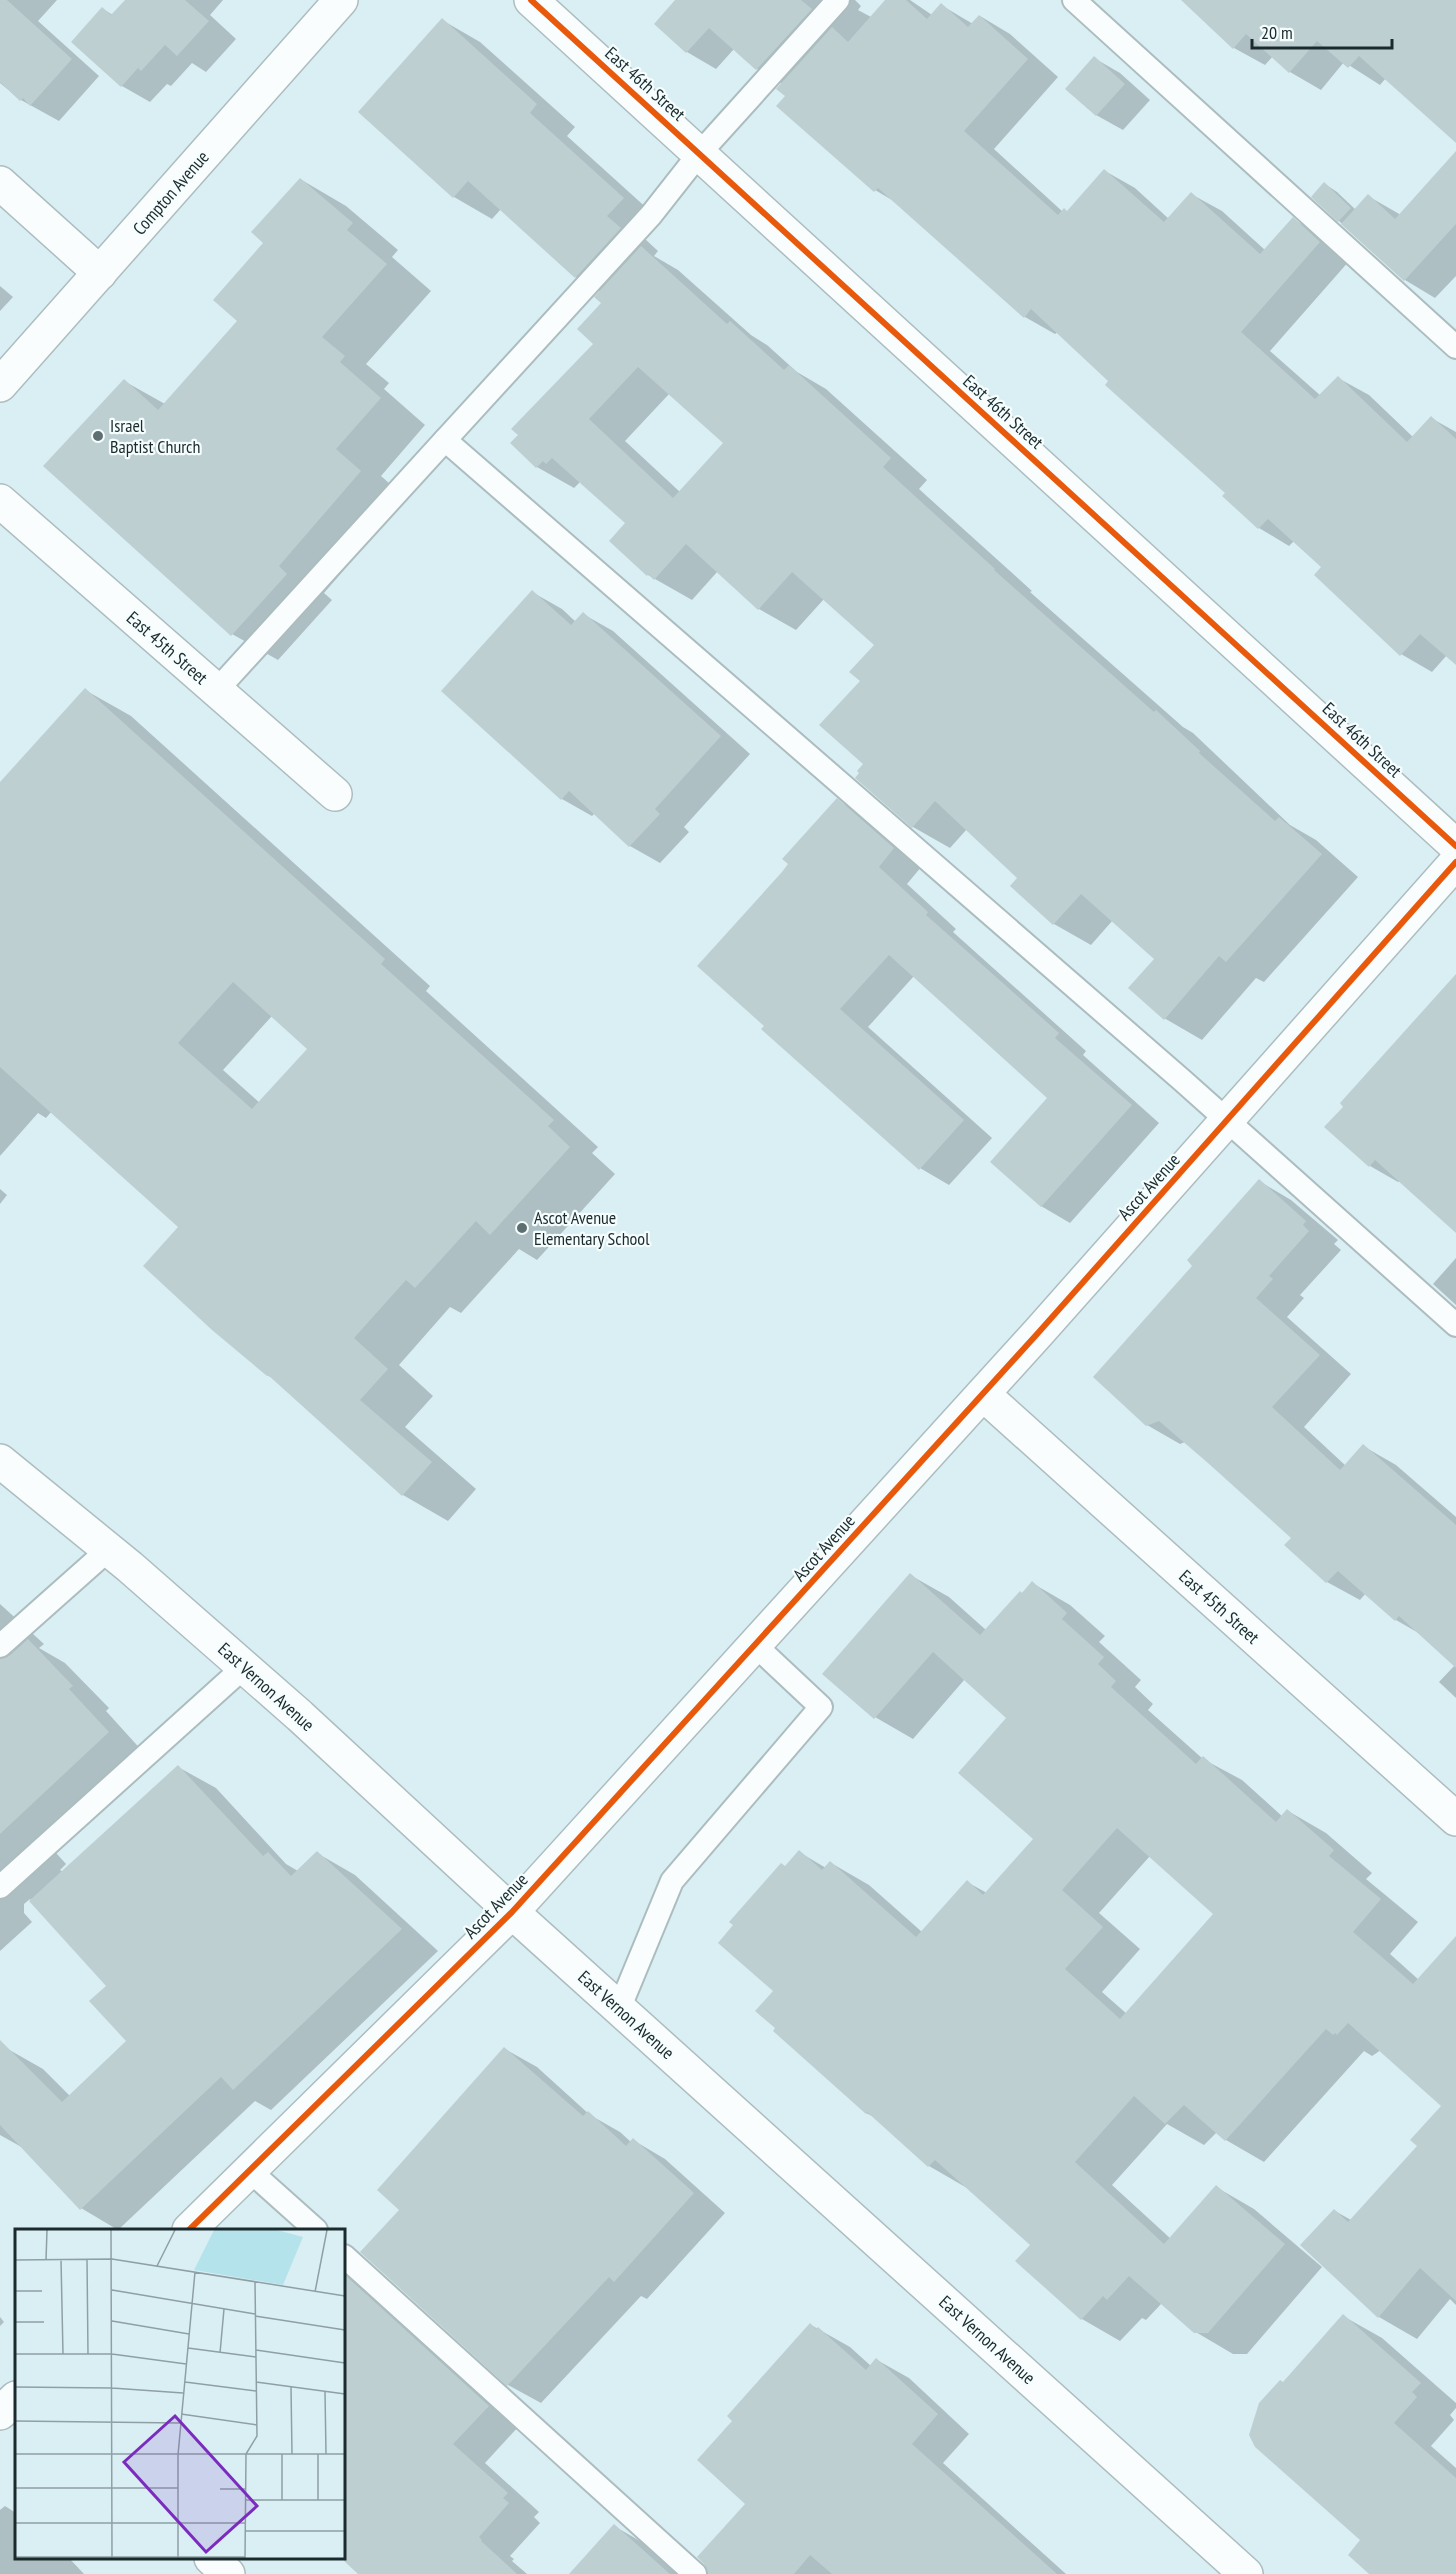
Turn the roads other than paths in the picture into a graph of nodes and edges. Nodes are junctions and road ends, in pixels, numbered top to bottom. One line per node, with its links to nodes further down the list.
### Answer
1 (341, 0): 7 (street, Compton Avenue)
2 (531, 0): 5 (street, East 46th Street)
3 (838, 0): 5 (lane)
4 (1074, 0): 8 (lane)
5 (699, 154): 10 (lane); 14 (street, East 46th Street)
6 (0, 183): 7 (street)
7 (100, 273): 9 (street, Compton Avenue)
8 (1456, 347)
9 (0, 385)
10 (445, 440): 12 (lane); 16 (lane)
11 (0, 501): 12 (street, East 45th Street)
12 (216, 691): 13 (street, East 45th Street)
13 (335, 794)
14 (1456, 846)
15 (1456, 862): 16 (street, Ascot Avenue)
16 (1228, 1121): 17 (lane); 18 (street, Ascot Avenue)
17 (1456, 1325)
18 (983, 1394): 22 (street, Ascot Avenue); 24 (street, East 45th Street)
19 (0, 1461): 20 (street, East Vernon Avenue)
20 (108, 1550): 21 (lane); 23 (street, East Vernon Avenue)
21 (0, 1646)
22 (756, 1646): 26 (street, Ascot Avenue); 27 (lane)
23 (244, 1667): 25 (lane); 26 (street, East Vernon Avenue)
24 (1456, 1819)
25 (0, 1887)
26 (512, 1912): 27 (street, East Vernon Avenue); 28 (street, Ascot Avenue)
27 (619, 2009): 37 (street, East Vernon Avenue)
28 (250, 2171): 29 (street, Ascot Avenue); 30 (lane)
29 (190, 2229)
30 (314, 2229)
31 (345, 2257): 36 (lane)
32 (15, 2399): 33 (street)
33 (0, 2413)
34 (211, 2559): 35 (street)
35 (228, 2574)
36 (695, 2574)
37 (1246, 2574)

